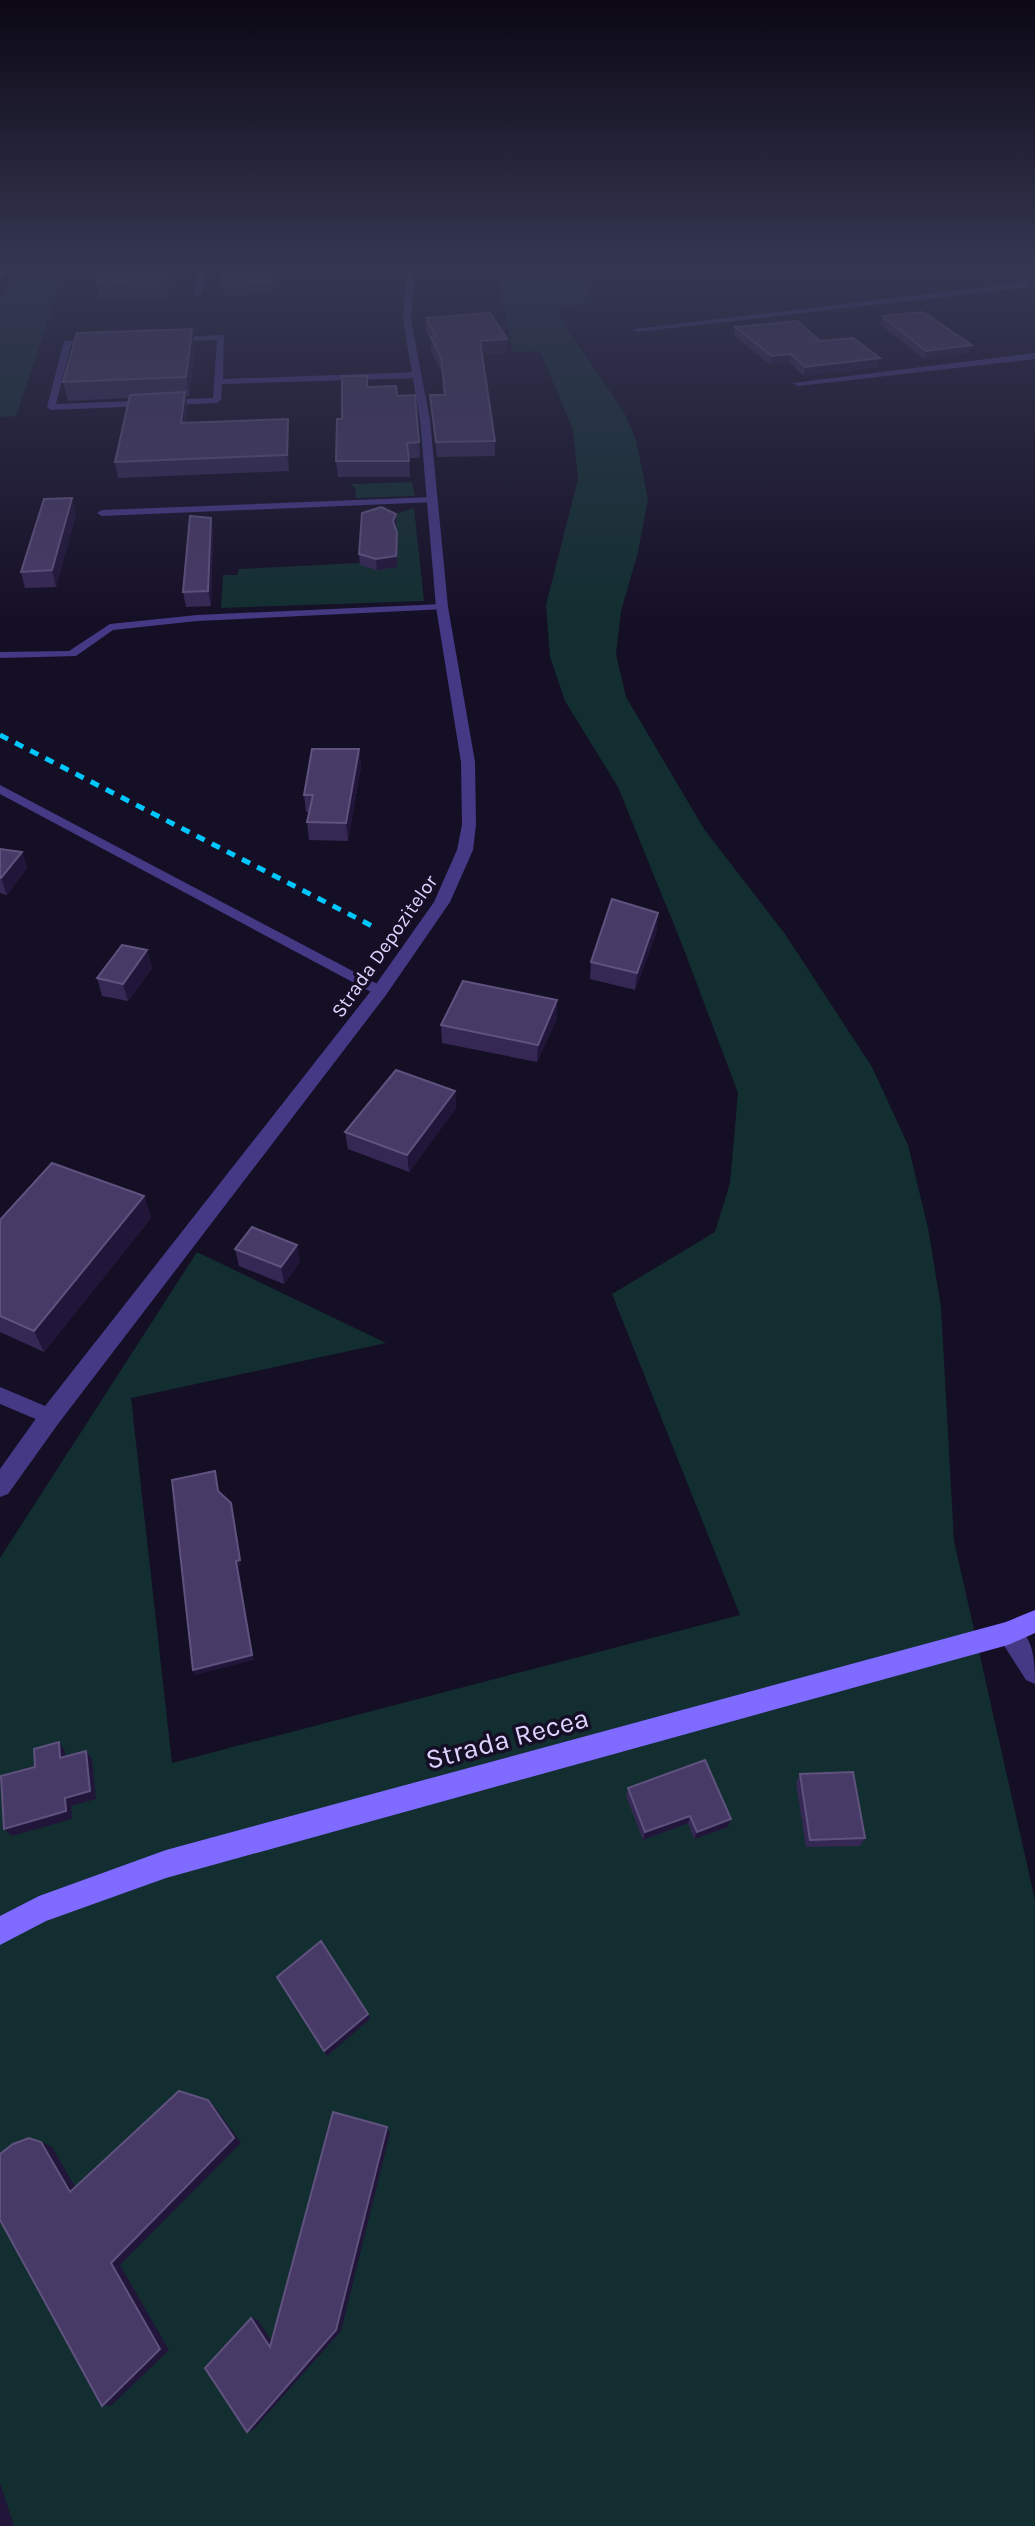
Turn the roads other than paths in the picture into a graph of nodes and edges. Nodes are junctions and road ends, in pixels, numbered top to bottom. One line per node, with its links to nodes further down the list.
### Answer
1 (56, 388): 2 (lane)
2 (218, 388)
3 (419, 388): 4 (street, Strada Depozitelor)
4 (432, 500): 5 (lane); 6 (street, Strada Depozitelor)
5 (102, 513)
6 (442, 607): 7 (lane); 9 (street, Strada Depozitelor)
7 (0, 655)
8 (0, 789): 9 (lane)
9 (380, 991): 11 (street, Strada Depozitelor)
10 (0, 1395): 11 (lane)
11 (50, 1417): 12 (street, Strada Depozitelor)
12 (0, 1487)
13 (1035, 1621): 14 (main road, Strada Recea)
14 (1008, 1633): 15 (street); 16 (main road, Strada Recea)
15 (1035, 1672)
16 (0, 1931)

